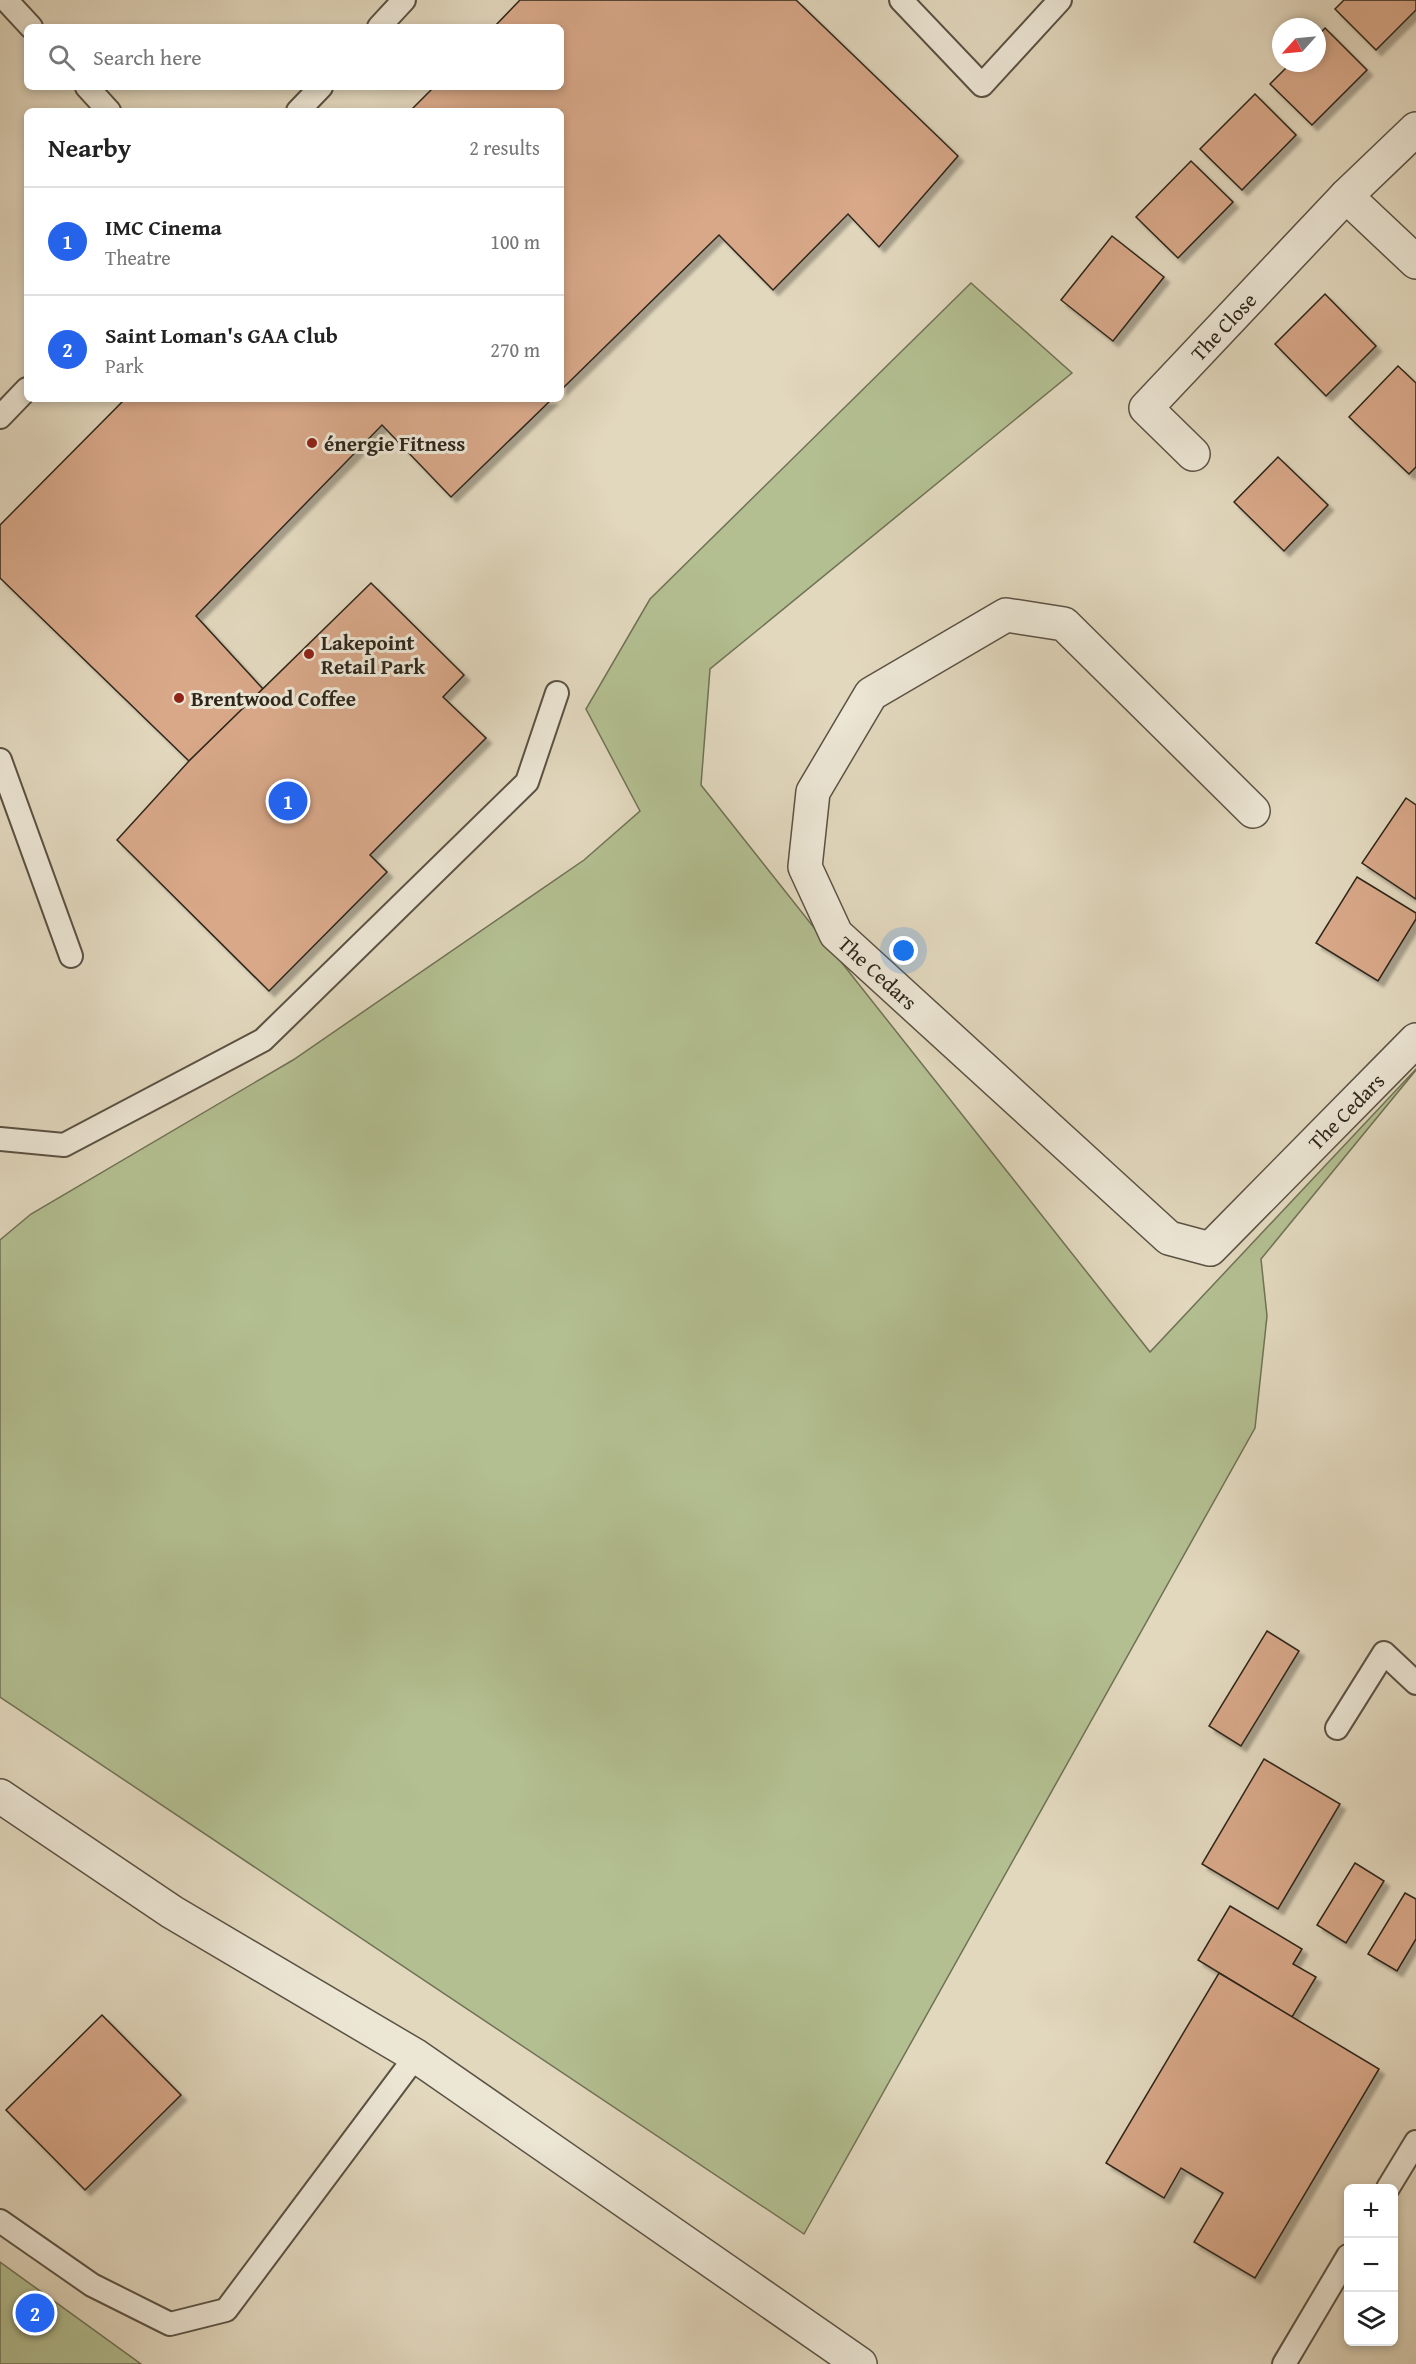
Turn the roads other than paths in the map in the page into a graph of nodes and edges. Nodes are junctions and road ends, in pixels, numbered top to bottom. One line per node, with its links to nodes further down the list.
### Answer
1 (6, 0): 5 (lane)
2 (404, 0): 6 (lane)
3 (902, 0): 4 (lane)
4 (1060, 0)
5 (28, 24)
6 (382, 24)
7 (90, 90): 9 (lane)
8 (318, 90): 10 (lane)
9 (106, 108)
10 (301, 108)
11 (1416, 129): 12 (street, The Close)
12 (1346, 196): 13 (street); 16 (street, The Close)
13 (1416, 262)
14 (24, 392): 15 (lane)
15 (0, 417)
16 (1193, 454)
17 (557, 693): 22 (lane)
18 (0, 760): 20 (lane)
19 (1253, 811): 21 (street, The Cedars)
20 (71, 956)
21 (1416, 1040)
22 (0, 1139)
23 (1416, 1683): 24 (lane)
24 (1337, 1728)
25 (0, 1796): 26 (street)
26 (416, 2056): 29 (lane); 31 (street)
27 (1416, 2142): 28 (lane)
28 (1390, 2184)
29 (0, 2221)
30 (1344, 2263): 32 (lane)
31 (860, 2364)
32 (1284, 2364)

